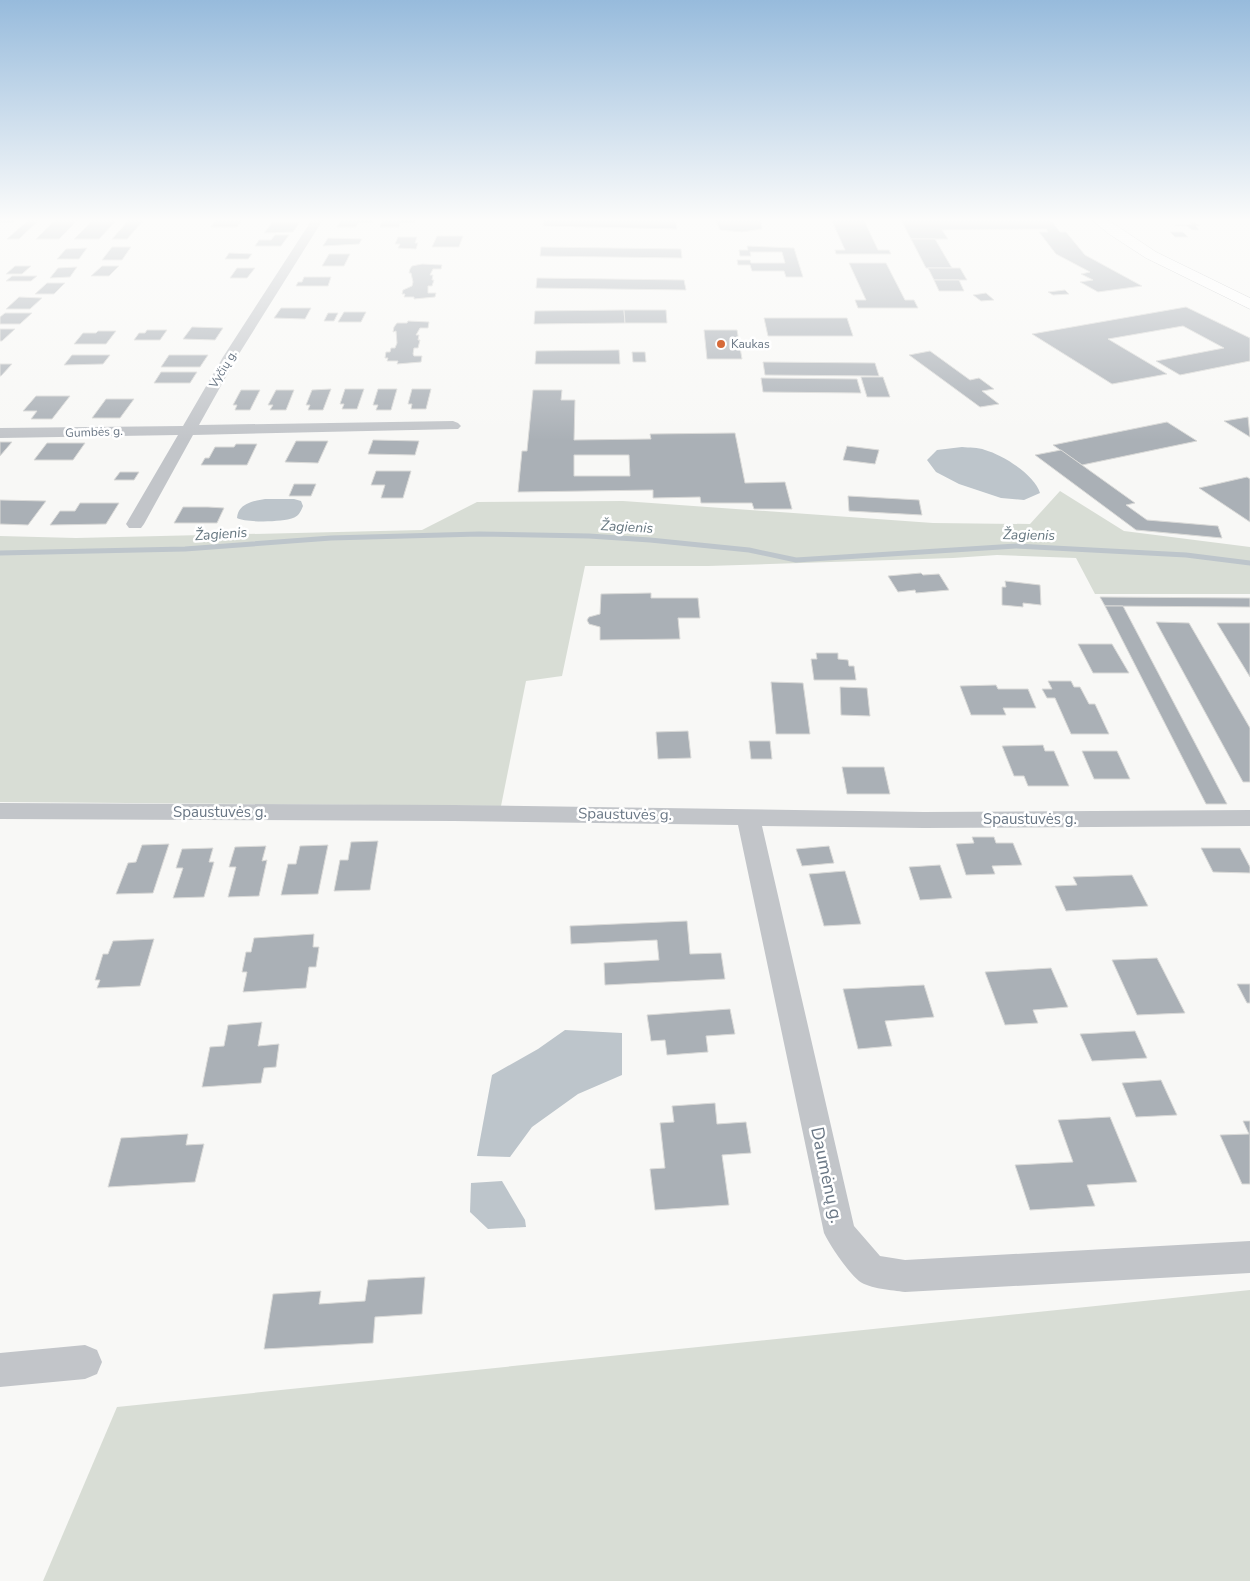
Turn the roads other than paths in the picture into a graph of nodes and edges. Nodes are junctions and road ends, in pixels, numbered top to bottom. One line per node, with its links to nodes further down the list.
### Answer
1 (272, 292): 5 (street, Vyčių g.)
2 (1225, 292): 3 (main road)
3 (1250, 304)
4 (453, 426): 5 (street, Gumbės g.)
5 (188, 429): 6 (street, Gumbės g.); 7 (street, Vyčių g.)
6 (0, 433)
7 (135, 524)
8 (0, 812): 9 (street, Spaustuvės g.)
9 (748, 816): 10 (street, Spaustuvės g.); 11 (street, Daumėnų g.)
10 (1250, 818)
11 (1250, 1257)
12 (85, 1362): 13 (street)
13 (0, 1370)

